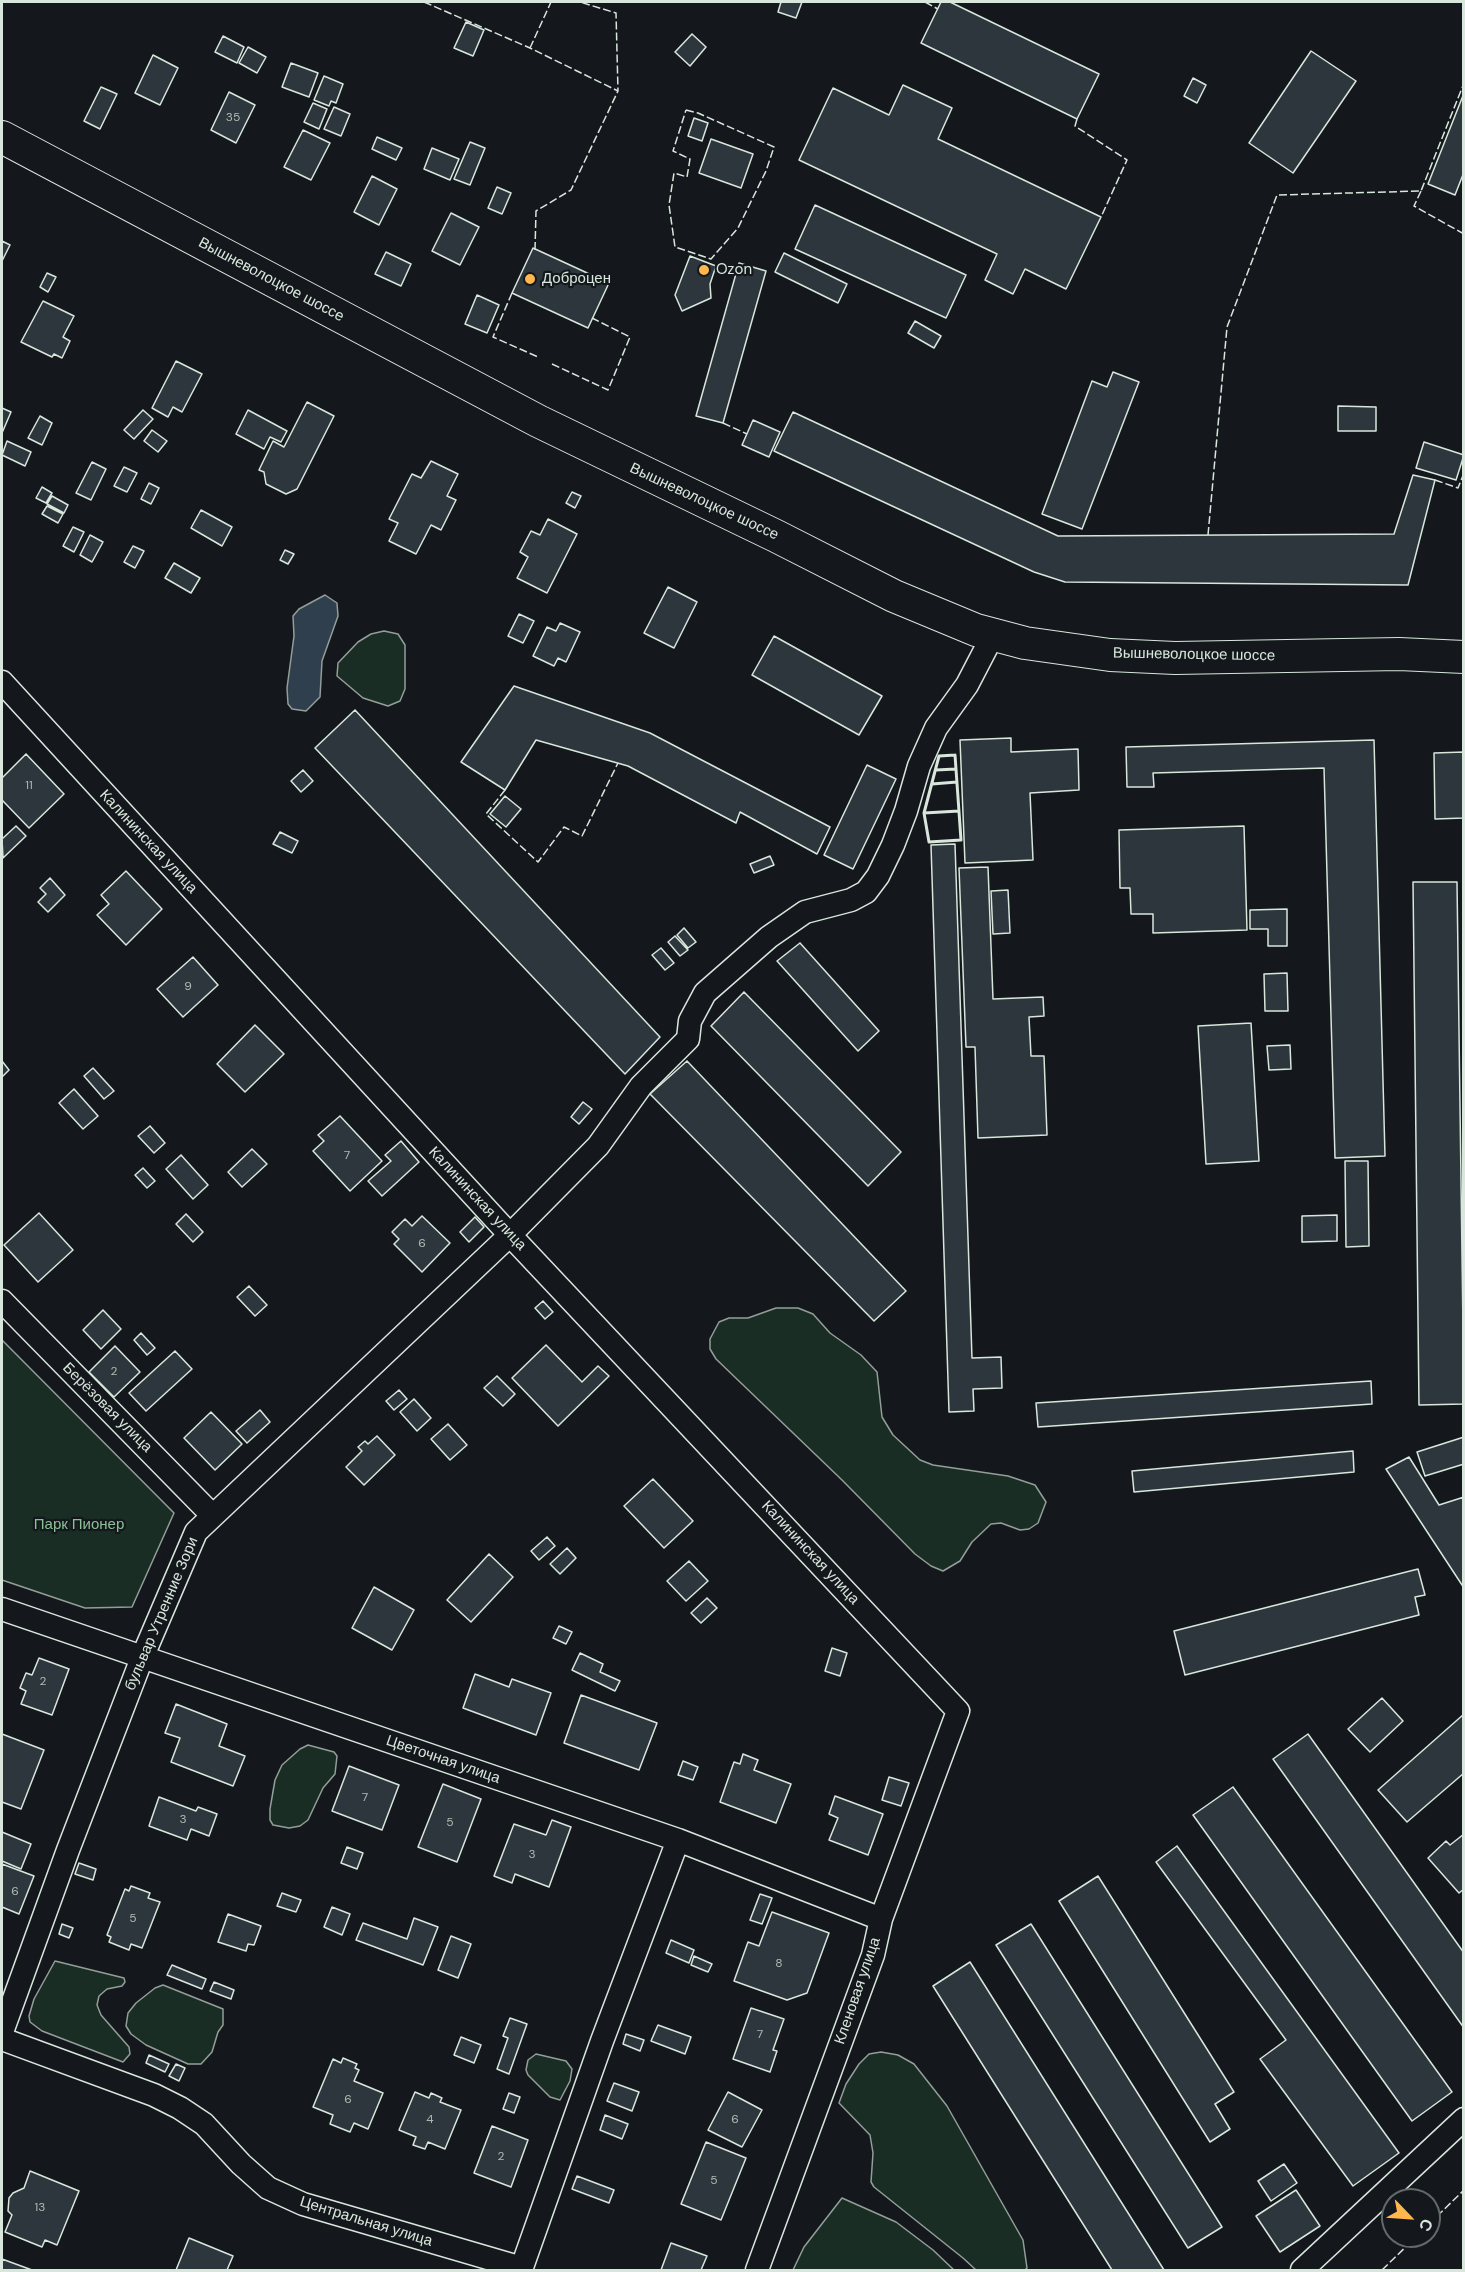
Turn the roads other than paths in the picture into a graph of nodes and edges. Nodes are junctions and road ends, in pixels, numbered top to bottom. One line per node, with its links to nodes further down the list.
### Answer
1 (2, 137): 2 (main road, Вышневолоцкое шоссе)
2 (993, 634): 3 (main road, Вышневолоцкое шоссе); 5 (street, бульвар Утренние Зори)
3 (1464, 657)
4 (2, 682): 5 (street, Калининская улица)
5 (510, 1235): 7 (street, бульвар Утренние Зори); 10 (street, Калининская улица)
6 (2, 1301): 7 (street, Берёзовая улица)
7 (212, 1515): 9 (street, бульвар Утренние Зори)
8 (2, 1609): 9 (street, Цветочная улица)
9 (142, 1658): 11 (street, Цветочная улица); 13 (street, бульвар Утренние Зори)
10 (958, 1711): 12 (street, Кленовая улица)
11 (678, 1840): 12 (street, Цветочная улица); 16 (street)
12 (881, 1919): 17 (street, Кленовая улица)
13 (2, 2032)
14 (2, 2039): 16 (street, Центральная улица)
15 (1464, 2119): 18 (street)
16 (521, 2269)
17 (757, 2271)
18 (1302, 2271)

